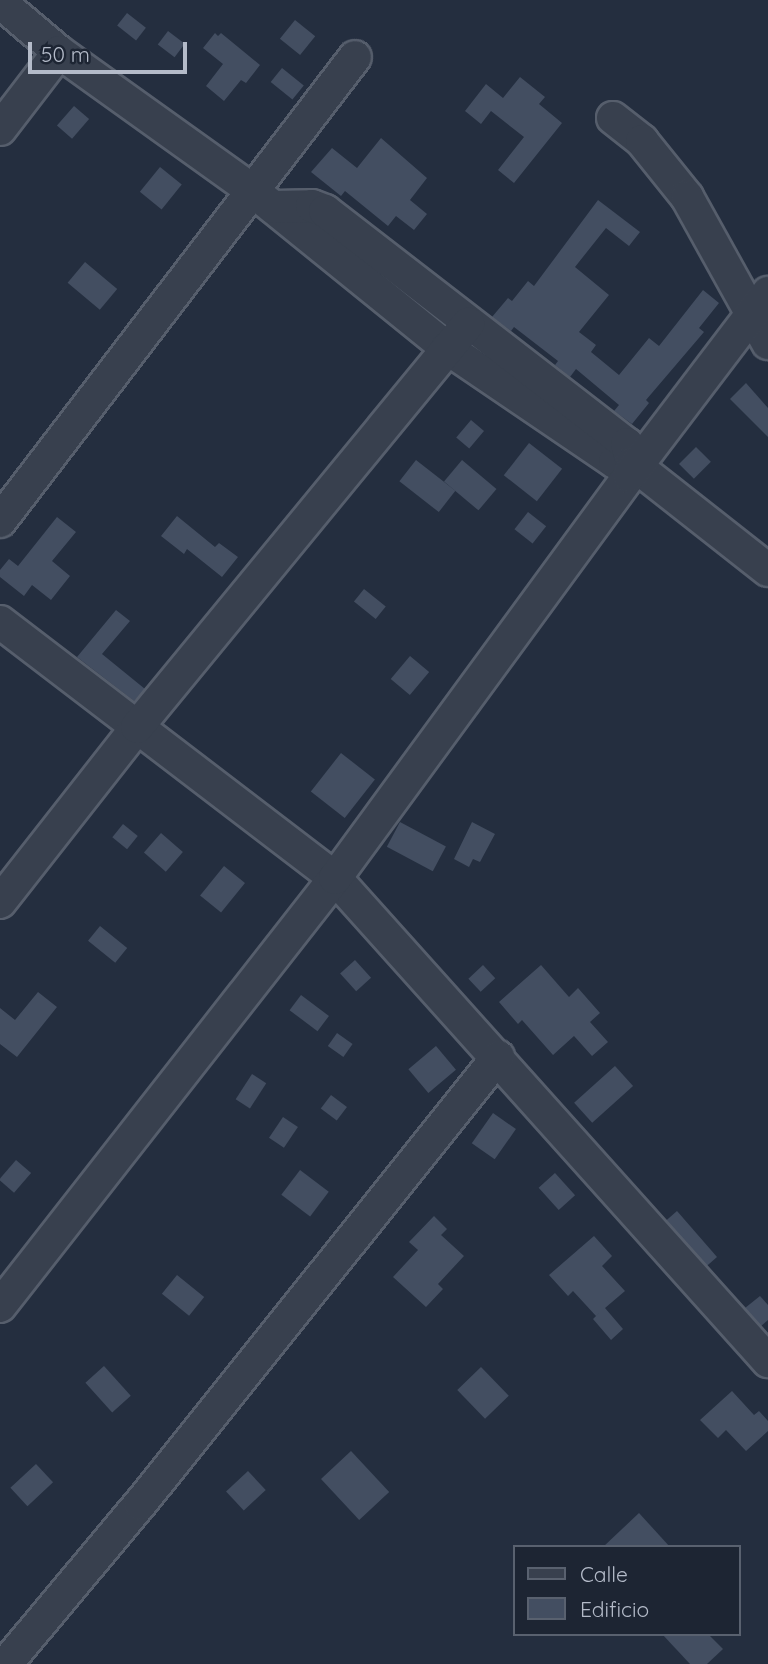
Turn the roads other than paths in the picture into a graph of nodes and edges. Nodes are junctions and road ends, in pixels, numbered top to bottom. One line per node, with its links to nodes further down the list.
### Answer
1 (0, 2): 2 (street)
2 (59, 52): 5 (street); 6 (street)
3 (355, 57): 6 (street)
4 (613, 118): 7 (street)
5 (0, 129)
6 (263, 199): 8 (street); 10 (street); 12 (street)
7 (760, 304): 9 (street); 11 (street)
8 (468, 324): 10 (street); 11 (street)
9 (768, 343)
10 (446, 348): 11 (street); 15 (street)
11 (634, 465): 13 (street); 16 (street)
12 (0, 522)
13 (768, 570)
14 (0, 622): 15 (street)
15 (137, 727): 16 (street); 17 (street)
16 (335, 878): 18 (street); 19 (street)
17 (0, 902)
18 (498, 1057): 20 (street); 21 (street)
19 (0, 1306)
20 (768, 1361)
21 (6, 1664)

